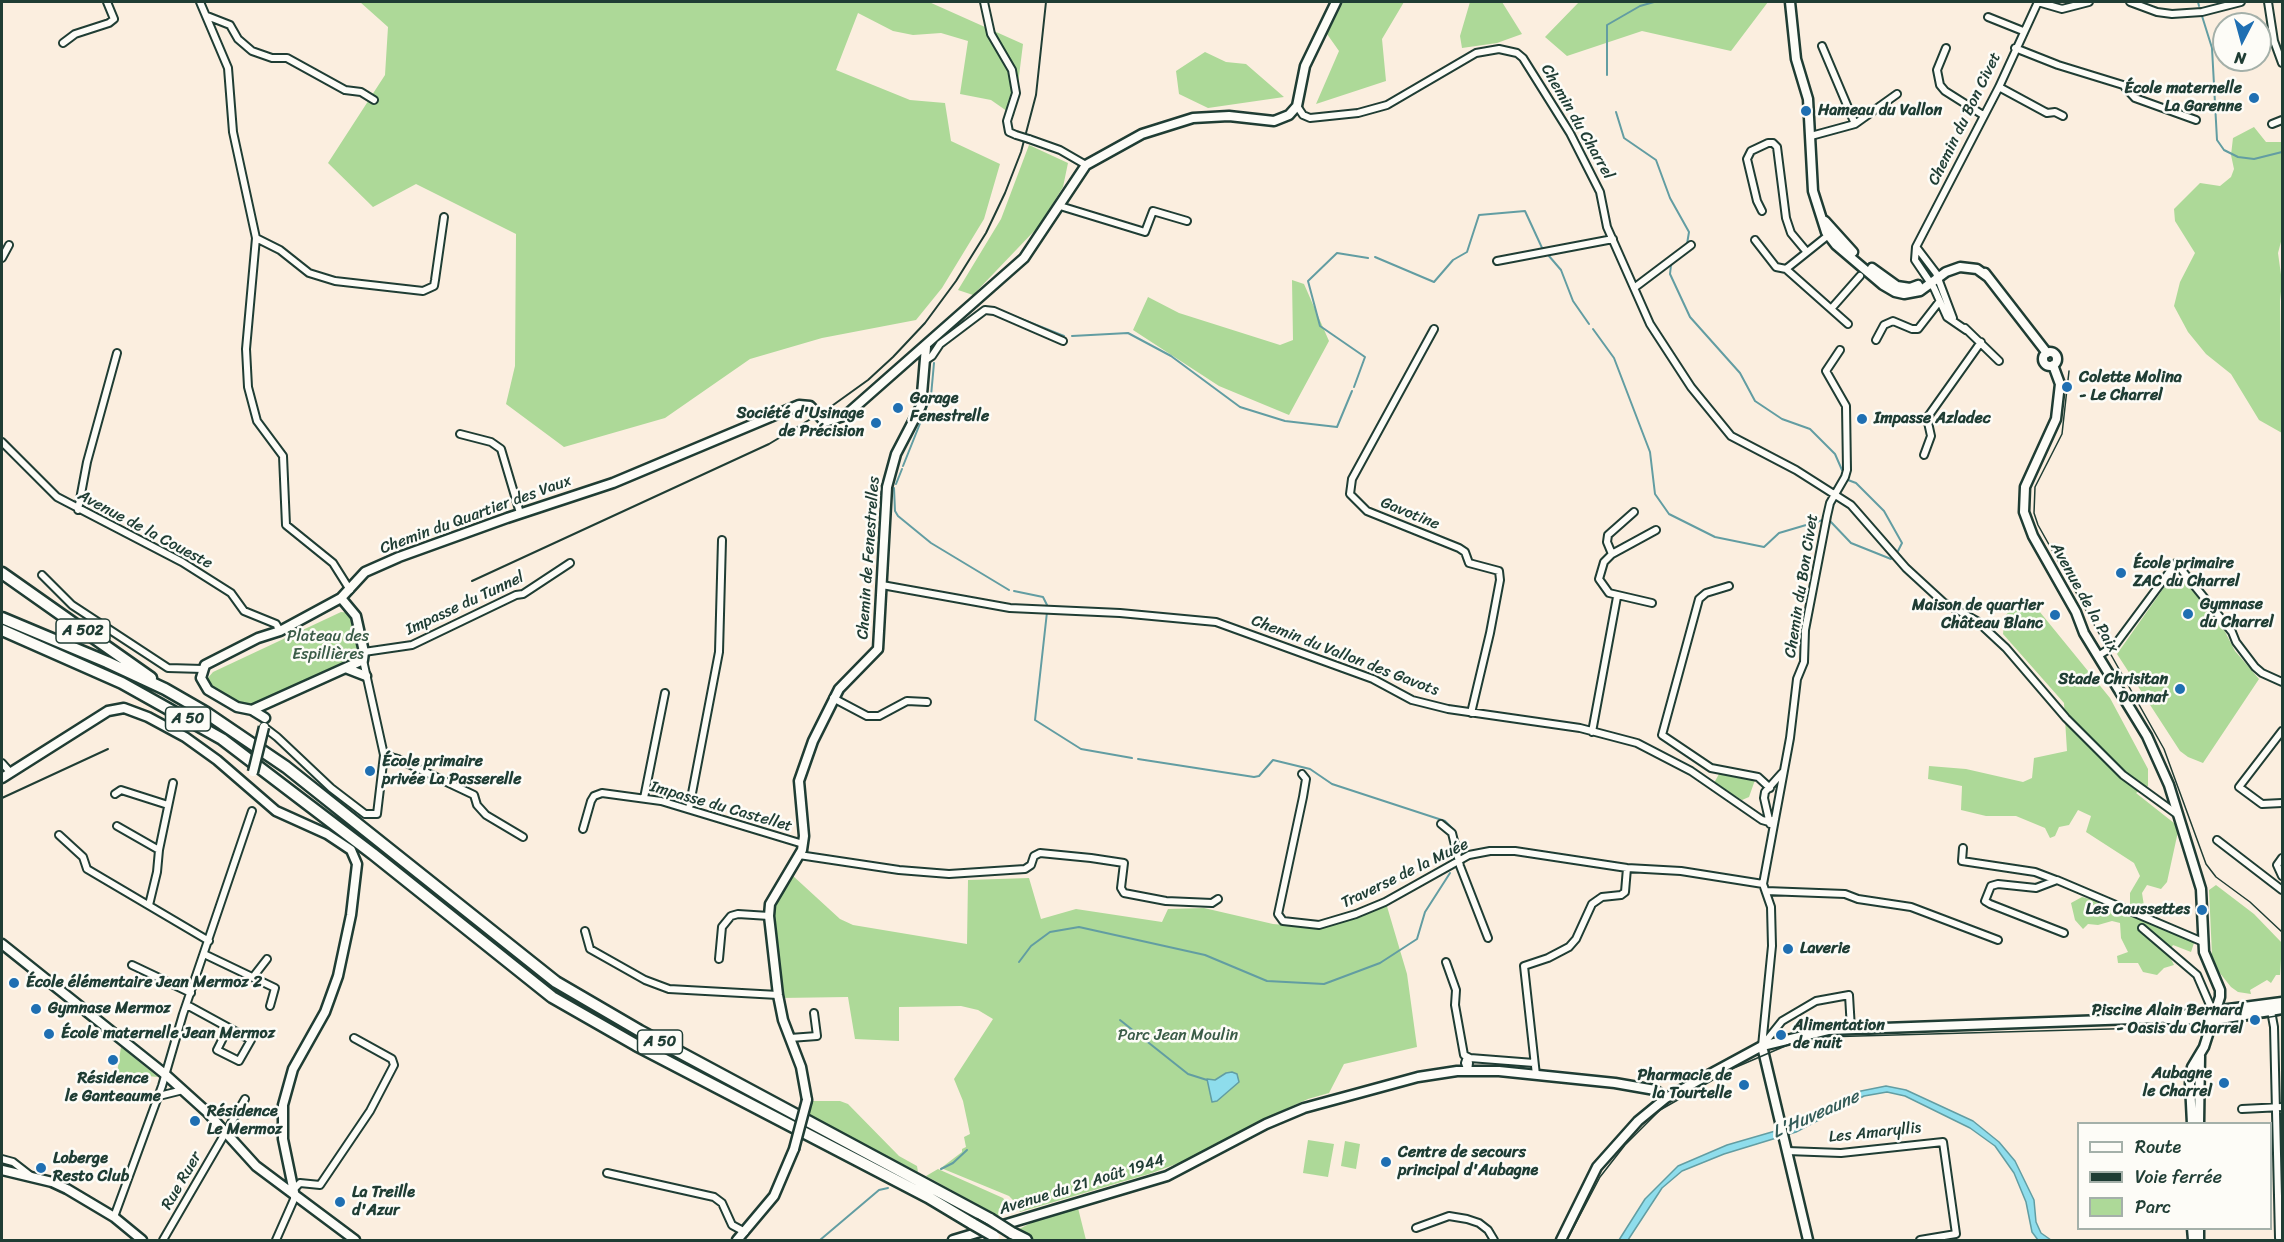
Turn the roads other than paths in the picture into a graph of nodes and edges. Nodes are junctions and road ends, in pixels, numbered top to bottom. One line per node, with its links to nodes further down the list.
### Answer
1 (107, 2): 14 (street)
2 (200, 2): 11 (street)
3 (984, 2): 30 (street, bridge)
4 (1336, 2): 22 (street)
5 (1790, 2): 29 (street)
6 (2038, 2): 7 (street); 13 (street, Chemin du Bon Civet)
7 (2090, 2)
8 (2130, 2): 9 (street)
9 (2241, 2)
10 (2268, 2): 18 (street)
11 (207, 16): 21 (street); 36 (street)
12 (1988, 17): 13 (street)
13 (2023, 31): 17 (street, Chemin du Bon Civet)
14 (63, 43)
15 (1822, 46): 27 (street)
16 (1946, 48): 23 (street)
17 (2015, 48): 19 (street, Chemin du Bon Civet); 25 (street)
18 (2283, 63)
19 (1999, 87): 23 (street, Chemin du Bon Civet); 24 (street)
20 (1897, 94): 27 (street)
21 (374, 100)
22 (1297, 106): 30 (street); 37 (street, Chemin du Charrel)
23 (1983, 115): 41 (street, Chemin du Bon Civet)
24 (2063, 116)
25 (2196, 120)
26 (2283, 120): 28 (street)
27 (1855, 124): 29 (street)
28 (2272, 124)
29 (1810, 136): 35 (street)
30 (1086, 165): 31 (street)
31 (1060, 206): 34 (street); 57 (street)
32 (1762, 211): 42 (street)
33 (444, 217): 36 (street)
34 (1187, 221)
35 (1831, 233): 42 (street); 47 (street); 47 (street)
36 (256, 238): 77 (street)
37 (1613, 239): 44 (street); 48 (street, Chemin du Charrel)
38 (1755, 240): 45 (street)
39 (9, 245): 43 (street)
40 (1691, 245): 48 (street)
41 (1916, 246): 47 (street); 47 (street)
42 (1806, 251): 45 (street)
43 (2, 258)
44 (1497, 261)
45 (1786, 269): 50 (street)
46 (1860, 276): 50 (street)
47 (1932, 279): 49 (street); 53 (street); 85 (street, Avenue de la Paix)
48 (1634, 288): 65 (street, Chemin du Charrel)
49 (1939, 302): 53 (street); 54 (street)
50 (1831, 309): 51 (street)
51 (1848, 324)
52 (1434, 329): 96 (street, Gavotine)
53 (1966, 330): 56 (street)
54 (1876, 340)
55 (1063, 341): 60 (street)
56 (1981, 342): 61 (street); 64 (street)
57 (926, 347): 60 (street, Chemin de Fenestrelles); 68 (street, Chemin du Quartier des Vaux)
58 (1840, 350): 65 (street, Chemin du Bon Civet)
59 (117, 353): 66 (street)
60 (926, 360): 75 (street, Chemin de Fenestrelles)
61 (1999, 361)
62 (460, 434): 68 (street)
63 (2, 442): 66 (street, Avenue de la Coueste)
64 (1924, 455)
65 (1836, 494): 103 (street, Chemin du Bon Civet); 116 (street, Chemin du Charrel)
66 (78, 510): 83 (street, Avenue de la Coueste)
67 (1634, 512): 71 (street)
68 (520, 513): 77 (street, Chemin du Quartier des Vaux)
69 (1656, 530): 71 (street)
70 (722, 540): 114 (street)
71 (1612, 554): 78 (street)
72 (570, 563): 84 (street, Impasse du Tunnel)
73 (2, 573): 90 (highway, A 502)
74 (42, 575): 86 (street)
75 (882, 585): 92 (street, Chemin de Fenestrelles); 96 (street, Chemin du Vallon des Gavots)
76 (1729, 586): 109 (street)
77 (350, 590): 79 (street, Chemin du Quartier des Vaux)
78 (1617, 597): 80 (street); 98 (street)
79 (341, 598): 83 (street, Chemin du Quartier des Vaux); 84 (street)
80 (1652, 603)
81 (2, 618): 90 (highway, A 50)
82 (2, 630): 102 (highway, A 50)
83 (280, 631): 86 (street, Chemin du Quartier des Vaux)
84 (364, 656): 87 (street); 88 (street)
85 (2098, 656): 89 (street); 116 (street, Avenue de la Paix)
86 (203, 669): 95 (street)
87 (348, 669): 88 (street); 94 (street)
88 (366, 676): 100 (street)
89 (2283, 682)
90 (165, 689): 199 (highway, A 50, bridge)
91 (665, 693): 111 (street)
92 (833, 698): 93 (street); 124 (street, Chemin de Fenestrelles)
93 (927, 702)
94 (270, 704): 95 (street); 97 (street)
95 (252, 710): 97 (street)
96 (1471, 713): 98 (street, Chemin du Vallon des Gavots)
97 (264, 723): 100 (street); 102 (street, bridge)
98 (1592, 732): 117 (street, Chemin du Vallon des Gavots)
99 (2282, 734): 112 (street)
100 (384, 755): 122 (street)
101 (2, 763): 104 (street)
102 (253, 765): 108 (street); 191 (highway, A 50, bridge)
103 (1785, 766): 109 (street, Chemin du Bon Civet); 117 (street, Chemin du Bon Civet)
104 (10, 772): 106 (street); 108 (street)
105 (1302, 774): 129 (street, Traverse de la Muée)
106 (2, 778)
107 (173, 783): 113 (street)
108 (243, 783): 187 (street)
109 (1770, 788): 117 (street, Chemin du Bon Civet)
110 (115, 794): 113 (street)
111 (644, 798): 114 (street, Impasse du Castellet); 120 (street, Impasse du Castellet)
112 (2283, 803)
113 (168, 805): 126 (street)
114 (689, 809): 124 (street, Impasse du Castellet)
115 (252, 811): 144 (street)
116 (2180, 817): 145 (street, Avenue de la Paix)
117 (1772, 821): 133 (street, Chemin du Bon Civet)
118 (1441, 824): 129 (street)
119 (117, 826): 126 (street)
120 (583, 829)
121 (59, 835): 137 (street)
122 (523, 837)
123 (2217, 840): 134 (street)
124 (803, 844): 127 (street, Chemin de Fenestrelles)
125 (1963, 848): 132 (street)
126 (159, 850): 137 (street)
127 (799, 855): 136 (street); 138 (street, Chemin de Fenestrelles)
128 (2283, 858): 131 (street)
129 (1459, 861): 130 (street, Traverse de la Muée); 142 (street)
130 (1627, 867): 133 (street, Traverse de la Muée); 169 (street)
131 (2283, 876)
132 (2057, 880): 141 (street); 145 (street)
133 (1763, 884): 135 (street)
134 (2283, 890)
135 (1766, 891): 143 (street); 166 (street)
136 (1218, 899)
137 (149, 905): 144 (street)
138 (769, 916): 149 (street); 154 (street, Chemin de Fenestrelles)
139 (2142, 928): 161 (street)
140 (585, 931): 154 (street)
141 (2064, 933)
142 (1488, 938)
143 (1998, 940)
144 (209, 941): 147 (street)
145 (2203, 942): 161 (street, Avenue de la Paix)
146 (2, 944): 171 (street)
147 (204, 954): 152 (street); 153 (street)
148 (267, 959): 152 (street)
149 (719, 959)
150 (1446, 962): 168 (street)
151 (132, 965): 153 (street)
152 (253, 977): 157 (street)
153 (191, 993): 156 (street)
154 (778, 995): 165 (street, Chemin de Fenestrelles)
155 (2283, 1002): 161 (street)
156 (187, 1005): 162 (street); 171 (street)
157 (270, 1006)
158 (2283, 1009): 159 (street)
159 (2271, 1011): 161 (street); 177 (street)
160 (814, 1013): 165 (street)
161 (2215, 1015): 163 (street); 167 (street)
162 (228, 1028): 162 (street)
163 (1851, 1029): 166 (street); 166 (street)
164 (354, 1038): 187 (street)
165 (790, 1038): 190 (street, Chemin de Fenestrelles, bridge)
166 (1762, 1047): 175 (street); 182 (street)
167 (2200, 1055): 179 (street); 180 (street)
168 (1467, 1057): 169 (street); 170 (street)
169 (1534, 1063): 172 (street)
170 (1468, 1071): 172 (street, Avenue du 21 Août 1944); 198 (street, Avenue du 21 Août 1944)
171 (166, 1074): 173 (street); 174 (street)
172 (1536, 1075): 175 (street, Avenue du 21 Août 1944)
173 (183, 1090): 174 (street); 181 (street)
174 (158, 1096): 188 (street)
175 (1666, 1098): 201 (street)
176 (245, 1100): 181 (street, Rue Ruer)
177 (2279, 1107): 178 (street); 192 (street)
178 (2242, 1108)
179 (2192, 1122)
180 (2199, 1122)
181 (225, 1134): 187 (street); 194 (street, Rue Ruer)
182 (1786, 1147): 202 (street); 203 (street, Les Amaryllis)
183 (2, 1159): 186 (street)
184 (2, 1170): 186 (street)
185 (607, 1173): 190 (street)
186 (31, 1176): 188 (street)
187 (295, 1193): 195 (street); 196 (street)
188 (114, 1217): 193 (street)
189 (1416, 1228): 200 (street)
190 (745, 1232): 197 (street)
191 (998, 1238)
192 (2281, 1238)
193 (142, 1240)
194 (163, 1240)
195 (276, 1240)
196 (355, 1240)
197 (737, 1240)
198 (953, 1240)
199 (1026, 1240)
200 (1494, 1240)
201 (1562, 1240)
202 (1808, 1240)
203 (1920, 1240)

